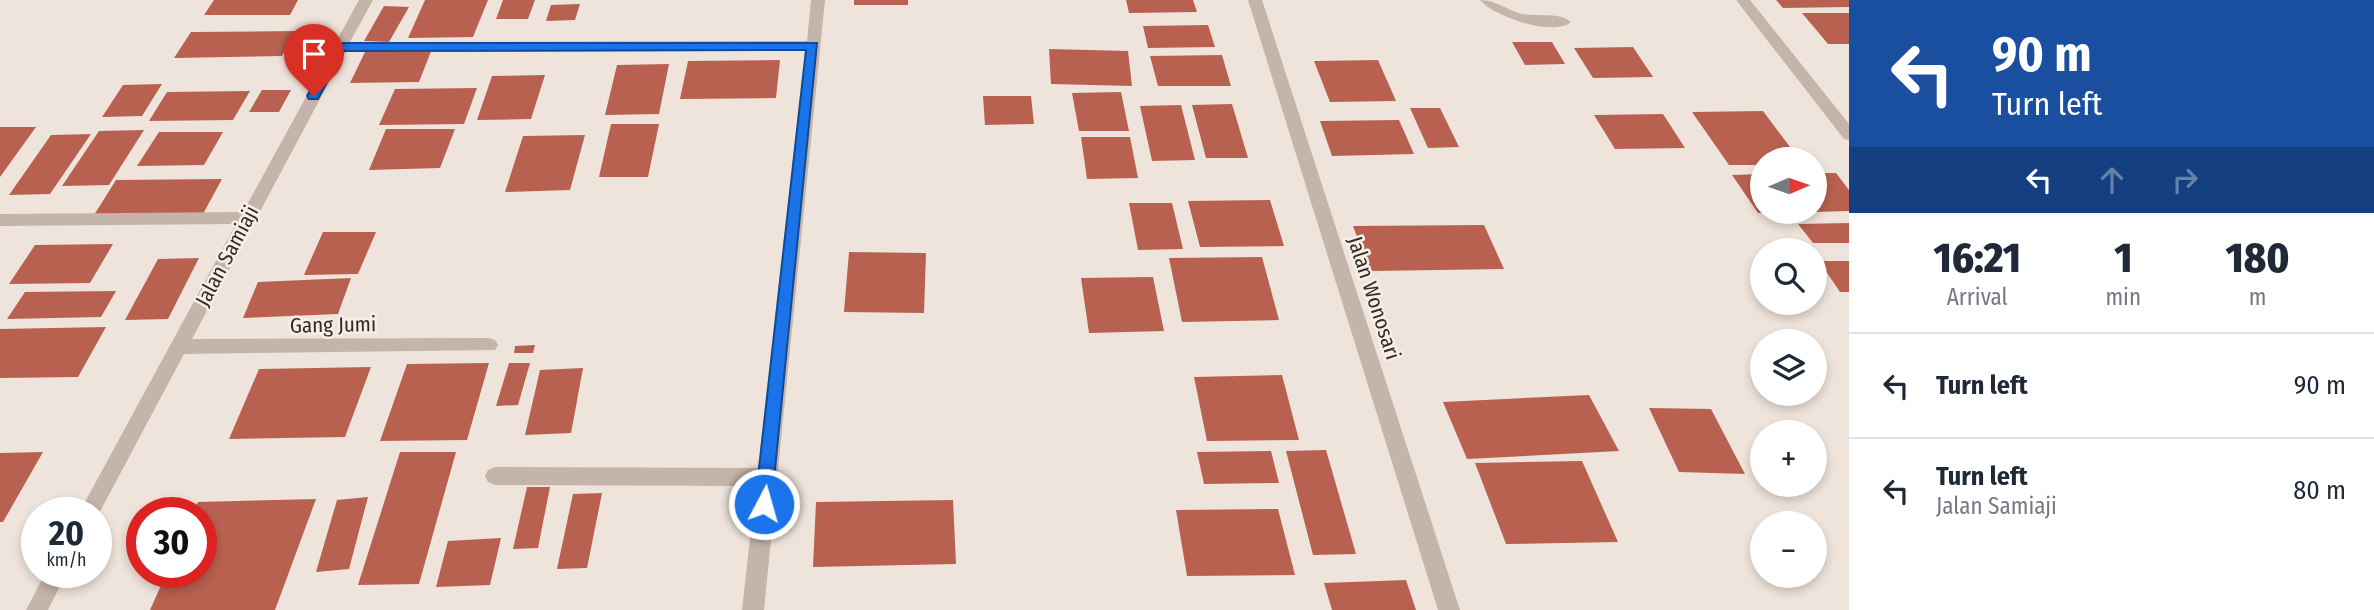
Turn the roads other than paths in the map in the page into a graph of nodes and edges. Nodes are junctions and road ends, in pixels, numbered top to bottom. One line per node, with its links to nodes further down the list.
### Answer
1 (366, 0): 8 (street, Jalan Samiaji)
2 (818, 0): 7 (street)
3 (1255, 0): 20 (street, Jalan Wonosari)
4 (1487, 0): 6 (street)
5 (1743, 0): 9 (street)
6 (1564, 22)
7 (813, 46): 8 (street); 15 (street)
8 (340, 47): 10 (street, Jalan Samiaji)
9 (1849, 135)
10 (247, 218): 11 (street); 13 (street, Jalan Samiaji)
11 (0, 220)
12 (489, 345): 13 (street, Gang Jumi)
13 (178, 347): 16 (street, Jalan Samiaji)
14 (495, 476): 15 (street)
15 (767, 477): 19 (street)
16 (98, 497)
17 (49, 588): 18 (street)
18 (37, 610)
19 (753, 610)
20 (1449, 610)

